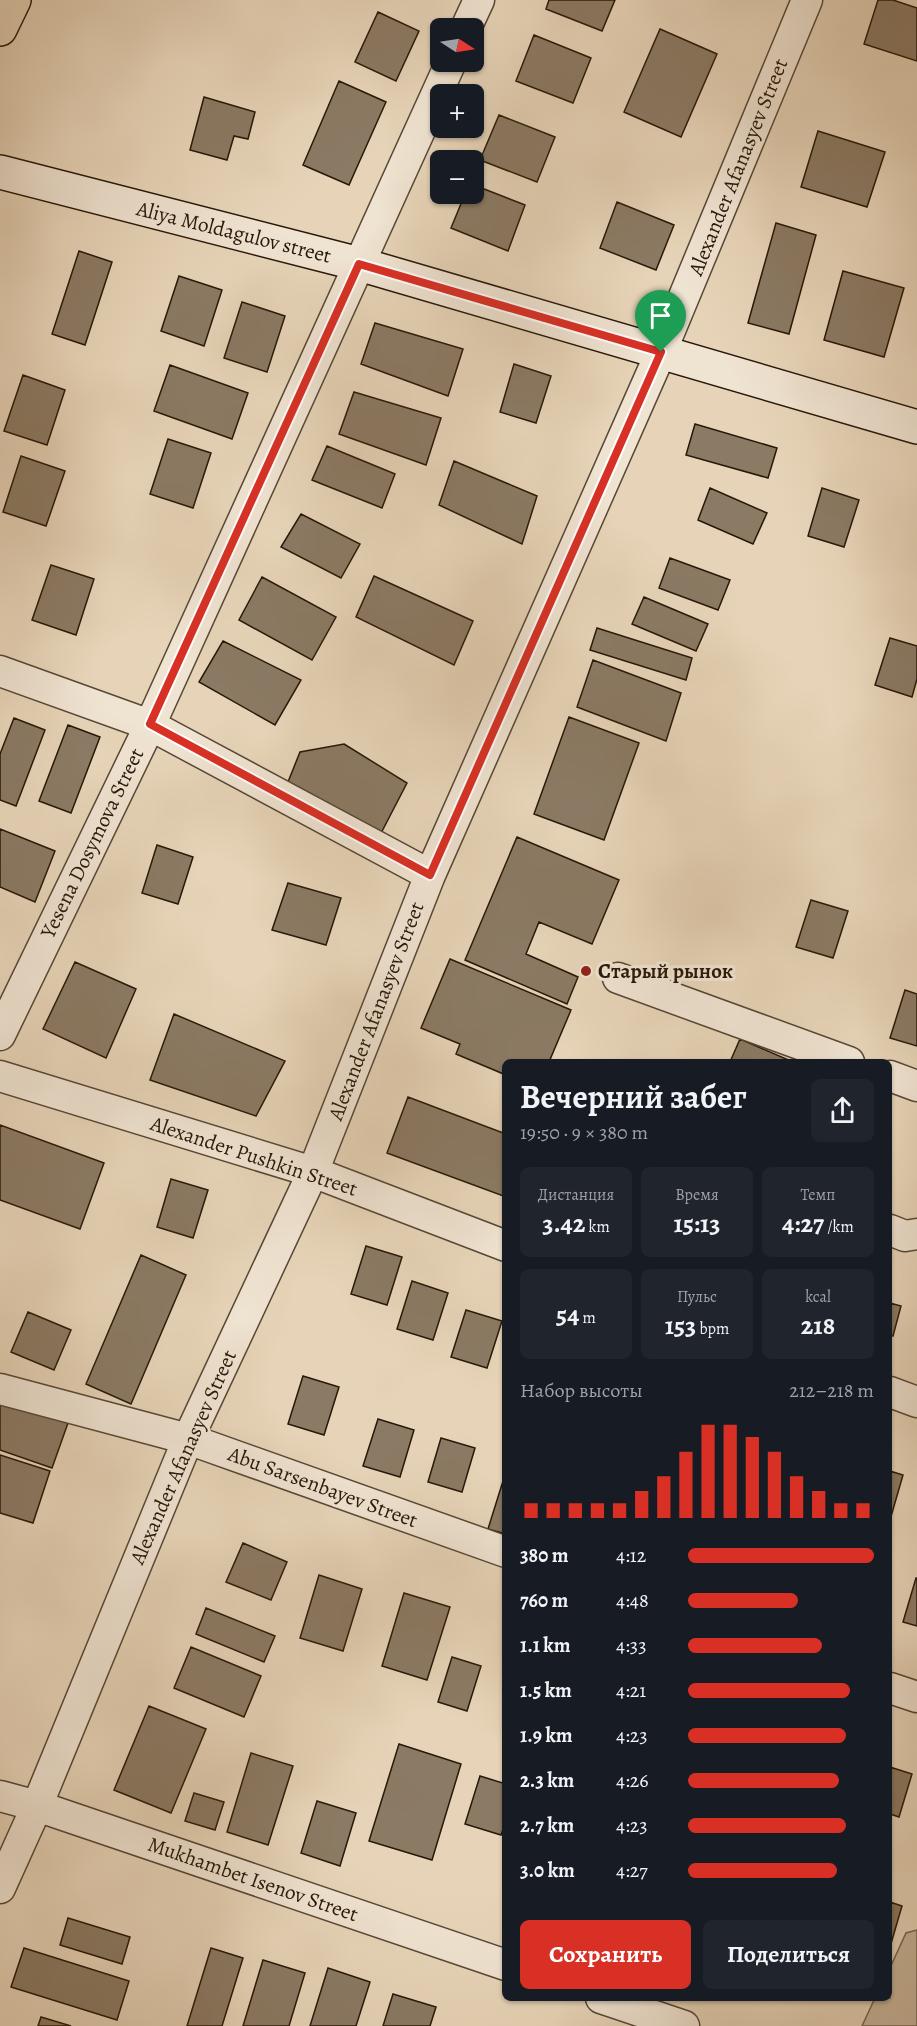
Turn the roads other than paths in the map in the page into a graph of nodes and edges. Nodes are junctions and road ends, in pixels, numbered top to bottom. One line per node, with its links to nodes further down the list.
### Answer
1 (14, 0): 5 (main road)
2 (479, 0): 4 (street)
3 (807, 0): 9 (street, Alexander Afanasyev Street)
4 (471, 18)
5 (0, 29)
6 (446, 72): 8 (street, Yesena Dosymova Street)
7 (0, 172): 8 (main road, Aliya Moldagulov street)
8 (359, 264): 9 (main road, Aliya Moldagulov street); 12 (street, Yesena Dosymova Street)
9 (661, 352): 10 (main road, Aliya Moldagulov street); 13 (street, Alexander Afanasyev Street)
10 (917, 427)
11 (0, 671): 12 (street)
12 (150, 724): 13 (street); 15 (street, Yesena Dosymova Street)
13 (430, 875): 20 (street, Alexander Afanasyev Street)
14 (618, 978): 16 (street)
15 (0, 1035)
16 (841, 1059)
17 (0, 1076): 20 (street, Alexander Pushkin Street)
18 (892, 1078): 19 (street)
19 (917, 1086)
20 (313, 1172): 23 (street, Alexander Pushkin Street); 27 (street, Alexander Afanasyev Street)
21 (892, 1231): 22 (street)
22 (917, 1234)
23 (502, 1244)
24 (0, 1389): 27 (street, Abu Sarsenbayev Street)
25 (892, 1393): 26 (street)
26 (917, 1402)
27 (188, 1439): 28 (street, Abu Sarsenbayev Street); 32 (street, Alexander Afanasyev Street)
28 (502, 1551)
29 (892, 1689): 30 (street)
30 (917, 1697)
31 (0, 1796): 32 (street, Mukhambet Isenov Street)
32 (37, 1806): 33 (street, Alexander Afanasyev Street); 34 (street, Mukhambet Isenov Street)
33 (0, 1888)
34 (502, 1964)
35 (611, 2001): 36 (street)
36 (684, 2026)

